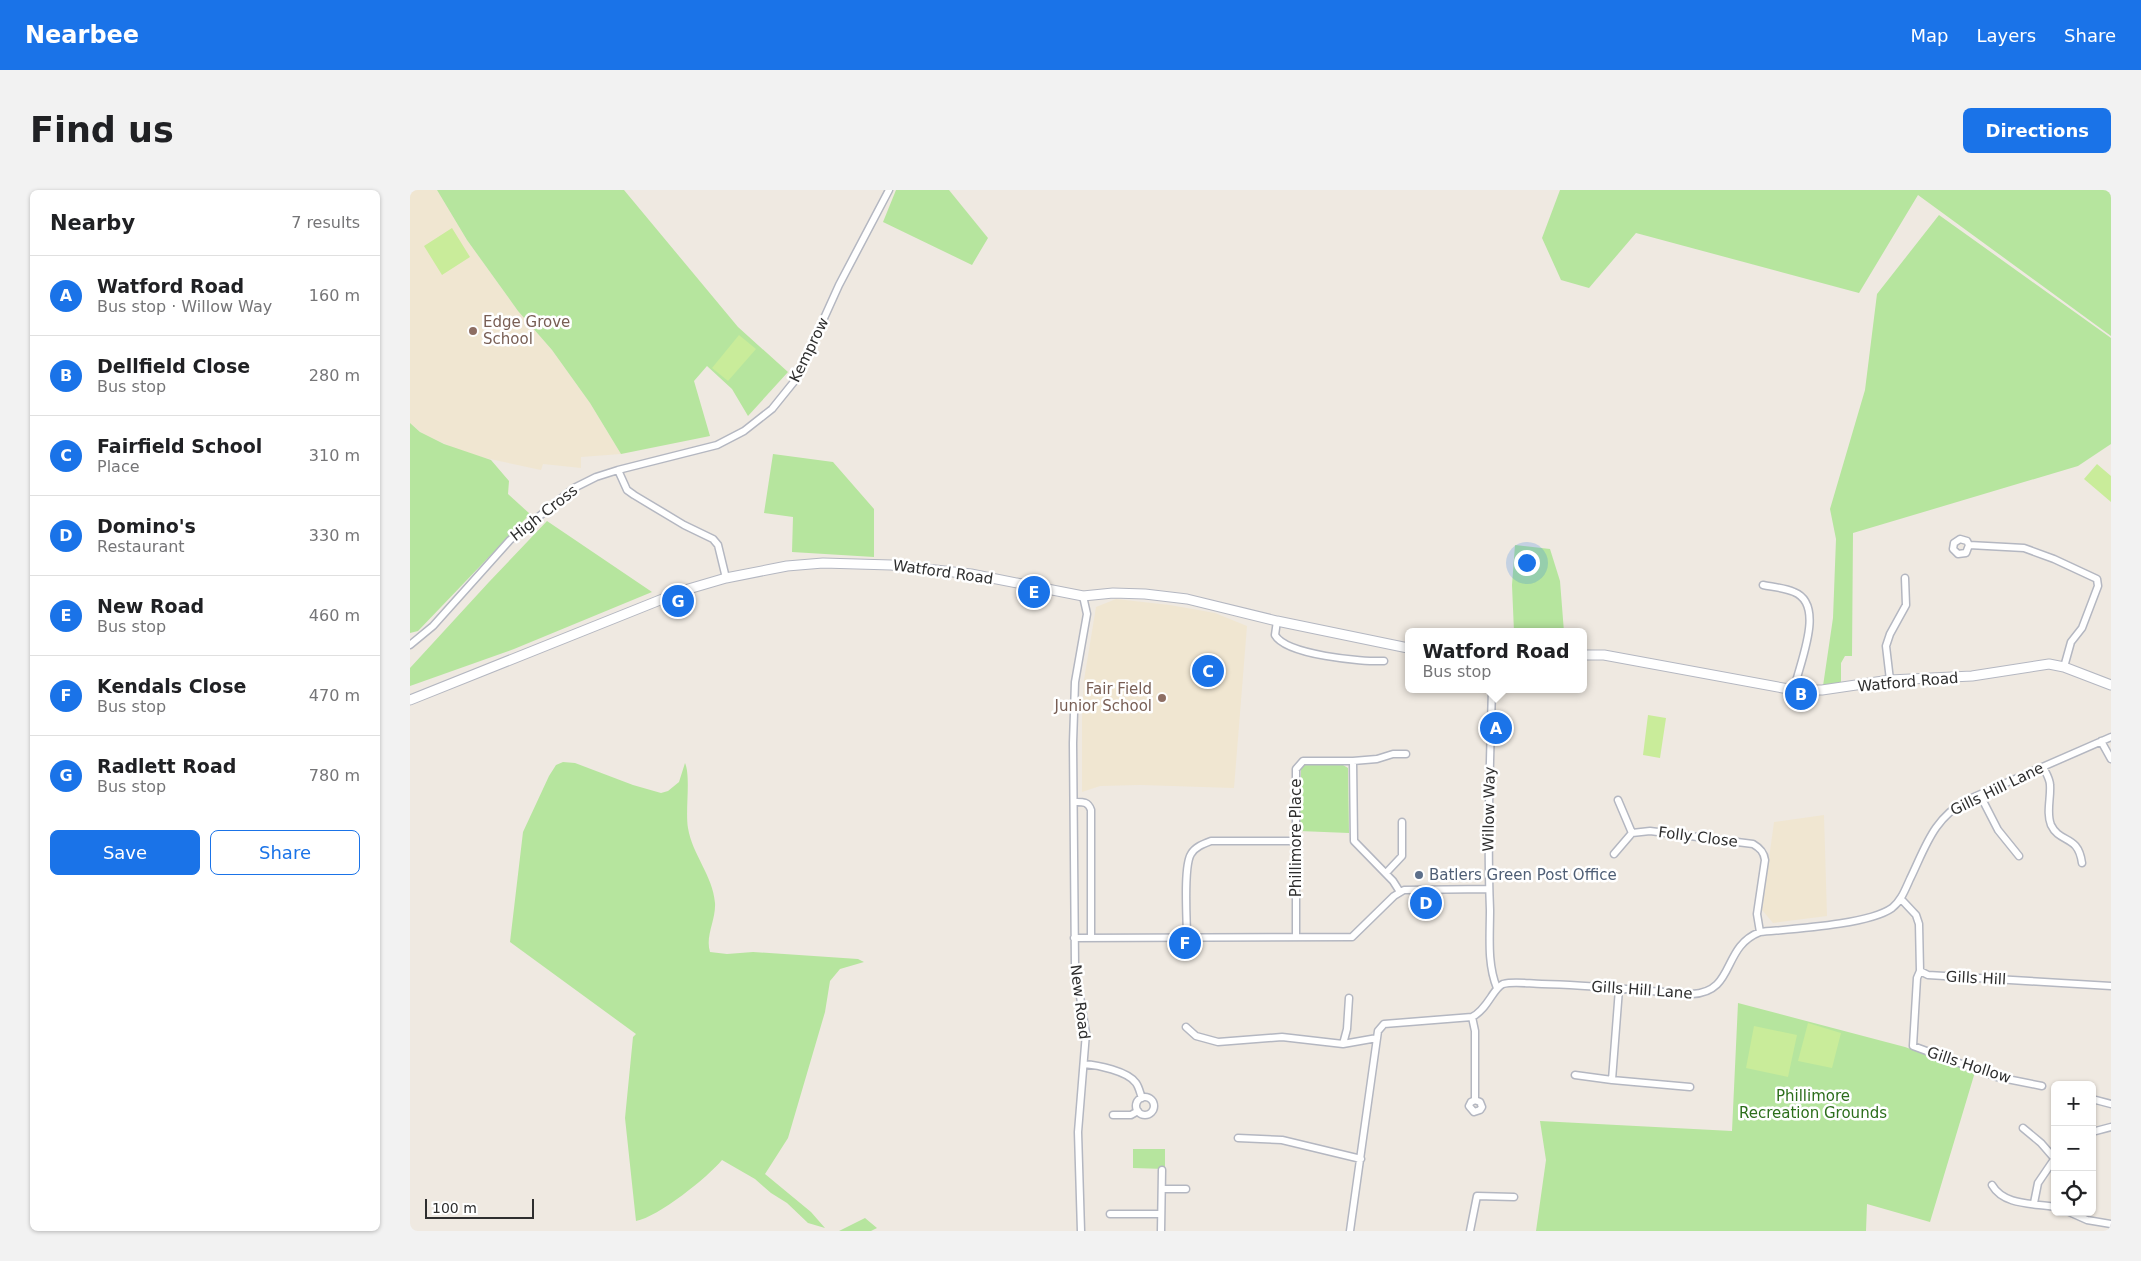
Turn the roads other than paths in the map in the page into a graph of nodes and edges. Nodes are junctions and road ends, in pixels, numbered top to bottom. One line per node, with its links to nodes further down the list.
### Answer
1 (889, 190): 2 (street, Kemprow)
2 (618, 470): 4 (street); 9 (street, High Cross)
3 (1969, 546): 13 (street)
4 (726, 578): 7 (main road, Watford Road); 18 (main road, Watford Road)
5 (1905, 578): 14 (street)
6 (1763, 584): 16 (street)
7 (1083, 596): 8 (main road, Watford Road); 27 (street, New Road)
8 (1277, 620): 10 (main road, Watford Road); 12 (street)
9 (410, 645)
10 (1405, 647)
11 (1587, 655): 16 (main road, Watford Road)
12 (1384, 661)
13 (2064, 667): 14 (main road, Watford Road); 15 (main road, Watford Road)
14 (1890, 680): 16 (main road, Watford Road)
15 (2111, 685)
16 (1794, 690)
17 (1492, 693): 35 (street, Willow Way)
18 (410, 700)
19 (2111, 737): 20 (street, Gills Hill Lane)
20 (2102, 741): 22 (street); 24 (street, Gills Hill Lane)
21 (1406, 754): 23 (street, Phillimore Place)
22 (2111, 759)
23 (1353, 762): 30 (street, Phillimore Place); 34 (street)
24 (2043, 767): 25 (street, Gills Hill Lane); 33 (street)
25 (1980, 794): 32 (street); 37 (street, Gills Hill Lane)
26 (1618, 800): 29 (street)
27 (1074, 802): 40 (street, New Road); 41 (street)
28 (1402, 822): 34 (street)
29 (1632, 833): 31 (street); 38 (street, Folly Close)
30 (1296, 841): 39 (street, Phillimore Place); 42 (street)
31 (1614, 854)
32 (2019, 856)
33 (2082, 863)
34 (1386, 873): 36 (street)
35 (1489, 889): 36 (street); 45 (street, Willow Way)
36 (1400, 892): 39 (street)
37 (1900, 899): 38 (street, Gills Hill Lane); 43 (street)
38 (1760, 932): 46 (street, Gills Hill Lane)
39 (1296, 937): 42 (street)
40 (1074, 938): 41 (street); 52 (street, New Road)
41 (1091, 938): 42 (street)
42 (1187, 938)
43 (1920, 971): 44 (street, Gills Hill); 55 (street, Gills Hollow)
44 (2111, 986)
45 (1498, 988): 46 (street, Gills Hill Lane); 48 (street)
46 (1619, 989): 54 (street)
47 (1349, 998): 51 (street)
48 (1472, 1017): 50 (street); 58 (street)
49 (1186, 1027): 51 (street)
50 (1377, 1038): 51 (street); 68 (street)
51 (1343, 1044)
52 (1084, 1064): 57 (street); 81 (street, New Road)
53 (1575, 1075): 54 (street)
54 (1612, 1080): 56 (street)
55 (2042, 1086)
56 (1690, 1087)
57 (1142, 1098): 61 (street); 61 (street)
58 (1475, 1100)
59 (2096, 1100): 60 (street)
60 (2111, 1104)
61 (1138, 1111): 62 (street)
62 (1114, 1115)
63 (2111, 1127): 65 (street)
64 (2023, 1128): 67 (street)
65 (2096, 1131)
66 (1238, 1138): 68 (street)
67 (2051, 1154)
68 (1361, 1160): 83 (street)
69 (2051, 1164): 75 (street)
70 (1162, 1170): 72 (street)
71 (1992, 1186): 75 (street)
72 (1162, 1189): 73 (street); 78 (street)
73 (1186, 1189)
74 (1514, 1197): 84 (street)
75 (2034, 1203): 76 (street)
76 (2051, 1206)
77 (1110, 1214): 78 (street)
78 (1162, 1214): 82 (street)
79 (2078, 1216): 80 (street)
80 (2111, 1224)
81 (1081, 1231)
82 (1161, 1231)
83 (1350, 1231)
84 (1470, 1231)

